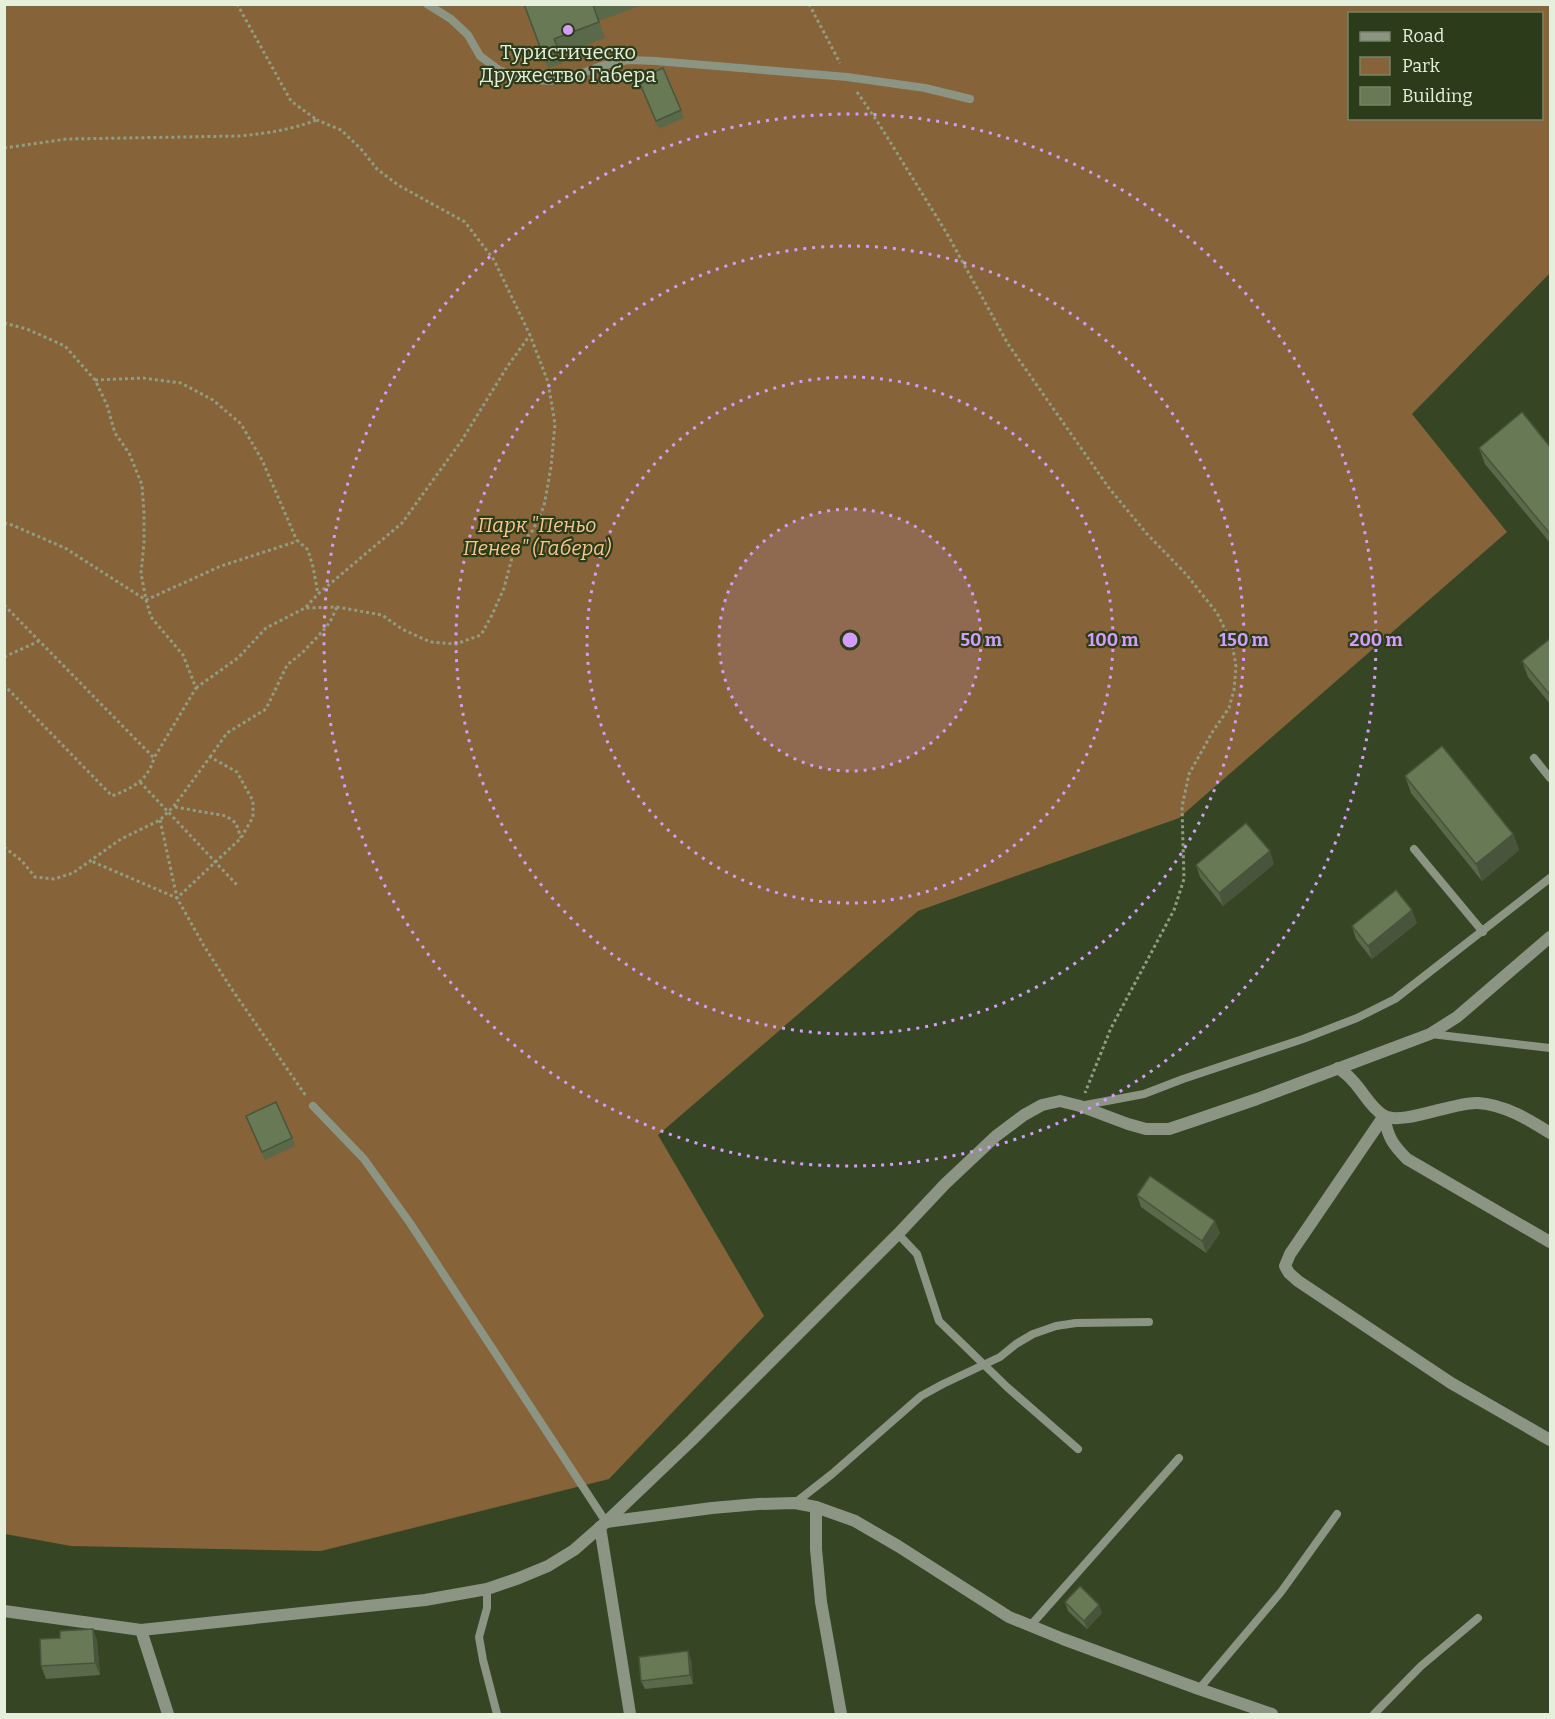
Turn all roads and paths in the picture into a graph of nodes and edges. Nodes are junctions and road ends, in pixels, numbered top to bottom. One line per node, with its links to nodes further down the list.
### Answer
1 (237, 4): 6 (path)
2 (427, 4): 4 (lane)
3 (809, 4): 4 (path)
4 (847, 77): 5 (lane); 44 (path)
5 (970, 99)
6 (317, 120): 7 (path); 9 (path)
7 (4, 148)
8 (4, 323): 10 (path)
9 (530, 335): 13 (path); 16 (path)
10 (95, 380): 12 (path); 14 (path)
11 (4, 523): 14 (path)
12 (297, 541): 13 (path); 14 (path)
13 (318, 594): 17 (path)
14 (146, 600): 21 (path)
15 (4, 605): 18 (path)
16 (337, 607): 17 (path); 22 (path)
17 (305, 608): 21 (path)
18 (39, 640): 19 (path); 23 (path)
19 (4, 657)
20 (4, 685): 26 (path)
21 (196, 688): 23 (path)
22 (210, 756): 27 (path); 30 (path)
23 (154, 758): 26 (path)
24 (1534, 758): 25 (lane)
25 (1551, 778)
26 (140, 782): 28 (path)
27 (174, 806): 28 (path); 30 (path)
28 (168, 812): 29 (path); 34 (path)
29 (160, 820): 33 (path); 37 (path)
30 (241, 838): 34 (path)
31 (4, 847): 33 (path)
32 (1414, 849): 38 (lane)
33 (92, 861): 37 (path)
34 (216, 862): 36 (path); 37 (path)
35 (1551, 878): 38 (lane)
36 (237, 885)
37 (177, 898): 43 (path)
38 (1483, 932): 44 (lane)
39 (1551, 938): 40 (street)
40 (1430, 1034): 41 (lane); 42 (street)
41 (1551, 1048)
42 (1338, 1068): 44 (street); 45 (street)
43 (314, 1106): 57 (lane)
44 (1080, 1106): 47 (street)
45 (1384, 1116): 46 (street); 48 (street); 51 (street)
46 (1551, 1133)
47 (898, 1234): 50 (lane); 57 (street)
48 (1551, 1242)
49 (1149, 1322): 50 (lane)
50 (986, 1365): 52 (lane); 54 (lane)
51 (1551, 1440)
52 (1078, 1449)
53 (1179, 1458): 61 (lane)
54 (795, 1503): 55 (street); 57 (street)
55 (816, 1507): 61 (street); 68 (street)
56 (1337, 1514): 63 (lane)
57 (603, 1525): 58 (street); 67 (street)
58 (487, 1589): 62 (street); 66 (lane)
59 (4, 1611): 62 (street)
60 (1478, 1618): 71 (lane)
61 (1031, 1625): 63 (street)
62 (141, 1630): 65 (street)
63 (1199, 1689): 64 (street)
64 (1240, 1704): 69 (street); 70 (street)
65 (168, 1714)
66 (497, 1714)
67 (630, 1714)
68 (841, 1714)
69 (1231, 1714)
70 (1272, 1714)
71 (1374, 1714)

